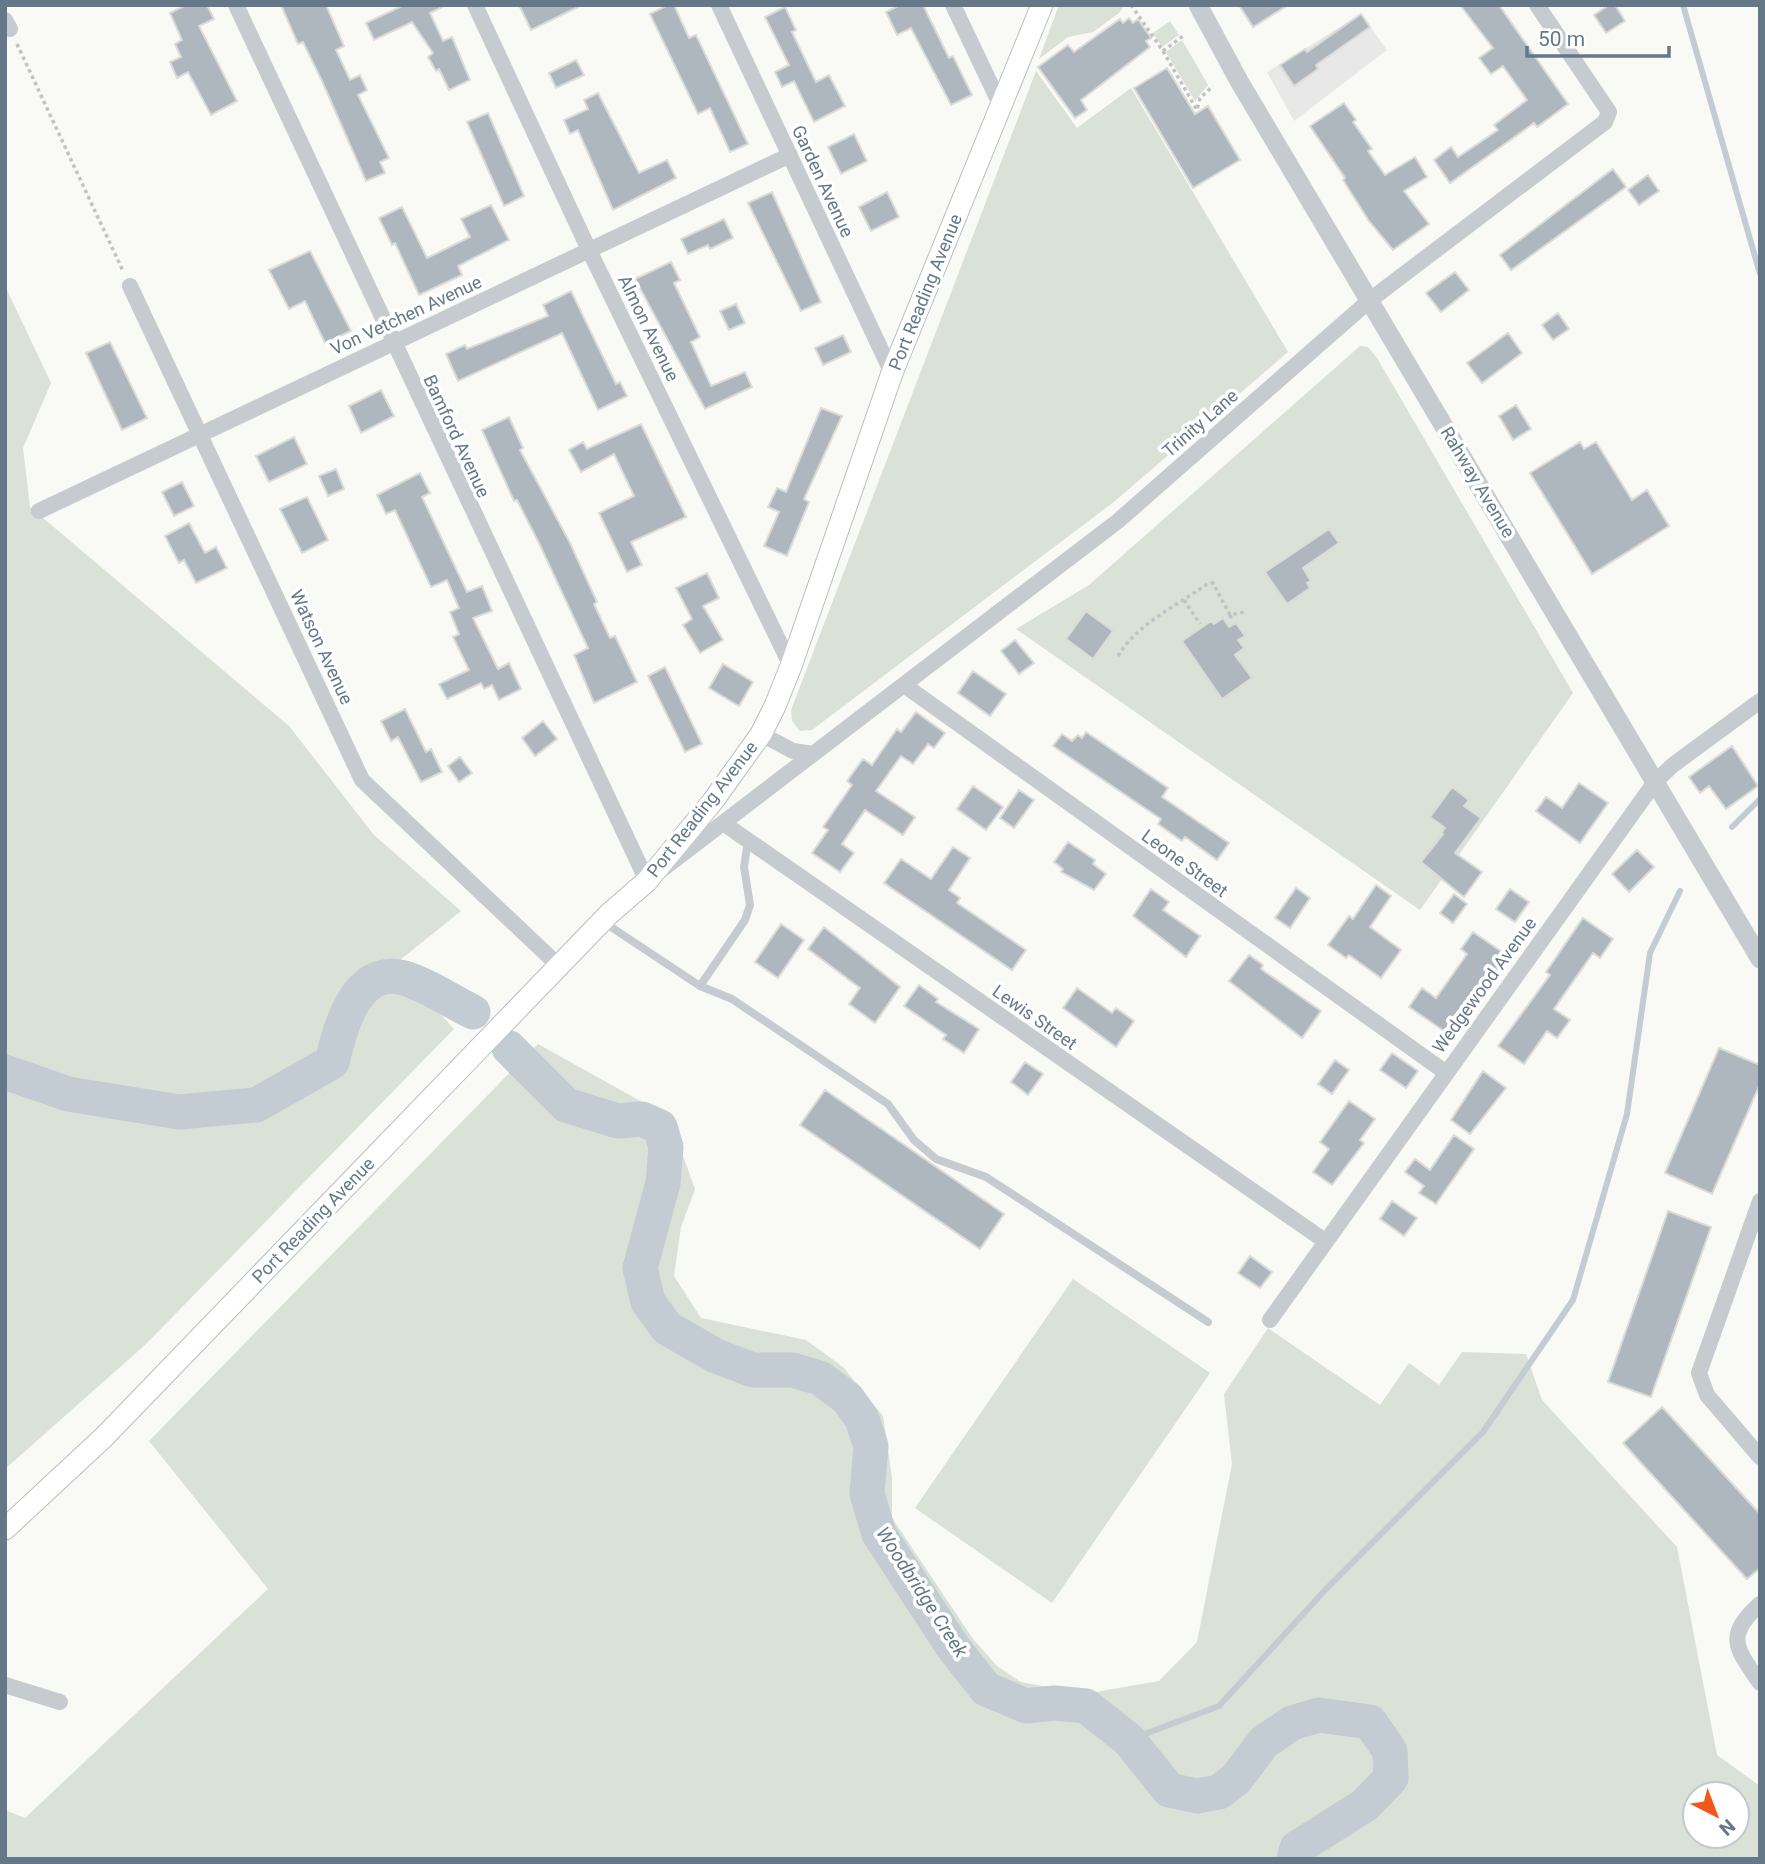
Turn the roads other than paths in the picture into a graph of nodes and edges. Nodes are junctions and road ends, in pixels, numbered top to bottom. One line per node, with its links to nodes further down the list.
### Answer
1 (236, 5): 13 (street, Bamford Avenue)
2 (475, 5): 10 (street, Almon Avenue)
3 (719, 5): 9 (street, Garden Avenue)
4 (953, 5): 8 (street)
5 (1042, 5): 8 (main road, Port Reading Avenue)
6 (1198, 5): 12 (street, Rahway Avenue)
7 (1538, 5): 12 (street, Trinity Lane)
8 (1000, 104): 14 (main road, Port Reading Avenue)
9 (790, 155): 10 (street, Von Vetchen Avenue); 14 (street, Garden Avenue)
10 (589, 250): 13 (street, Von Vetchen Avenue); 17 (street, Almon Avenue)
11 (130, 286): 15 (street, Watson Avenue)
12 (1370, 300): 18 (street, Trinity Lane); 22 (street, Rahway Avenue)
13 (392, 343): 15 (street, Von Vetchen Avenue); 25 (street, Bamford Avenue)
14 (892, 373): 17 (main road, Port Reading Avenue)
15 (201, 434): 16 (street, Von Vetchen Avenue); 28 (street, Watson Avenue)
16 (39, 511)
17 (791, 666): 20 (main road, Port Reading Avenue)
18 (904, 685): 21 (street, Trinity Lane); 30 (street, Leone Street)
19 (1760, 701): 22 (street, Wedgewood Avenue)
20 (761, 734): 21 (street); 25 (main road, Port Reading Avenue)
21 (813, 754): 23 (street, Trinity Lane)
22 (1655, 782): 27 (street, Rahway Avenue); 30 (street, Wedgewood Avenue)
23 (723, 823): 24 (street, Lewis Street); 25 (street, Trinity Lane)
24 (748, 841): 29 (lane); 33 (street, Lewis Street)
25 (647, 881): 26 (main road, Port Reading Avenue)
26 (602, 921): 28 (main road, Port Reading Avenue); 29 (lane)
27 (1760, 959)
28 (559, 966): 37 (main road, Port Reading Avenue)
29 (700, 986): 35 (lane)
30 (1445, 1072): 33 (street, Wedgewood Avenue)
31 (1760, 1201): 32 (street)
32 (1755, 1238): 36 (street)
33 (1325, 1241): 34 (street, Wedgewood Avenue)
34 (1270, 1320)
35 (1208, 1322)
36 (1760, 1457)
37 (5, 1529)
38 (1760, 1604): 39 (street)
39 (1760, 1683)
40 (5, 1685): 41 (street)
41 (61, 1702)

